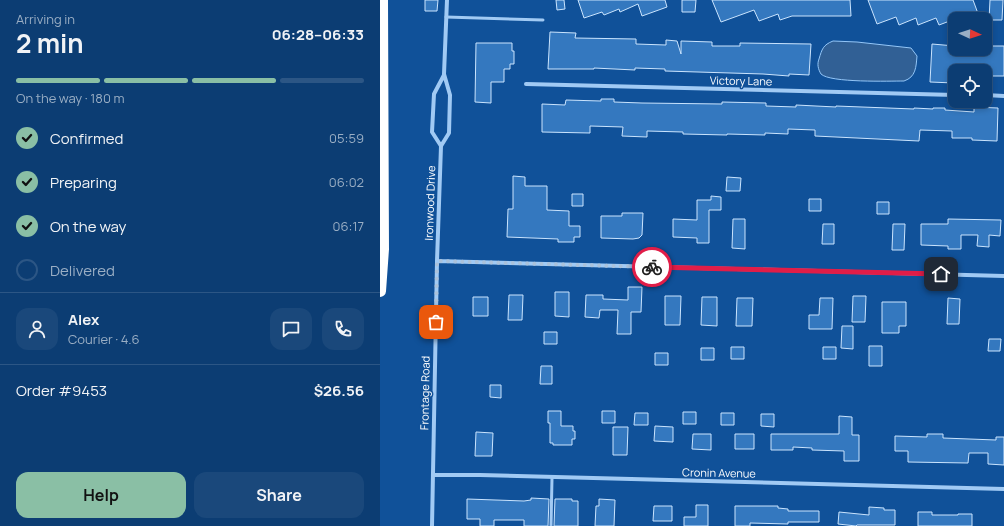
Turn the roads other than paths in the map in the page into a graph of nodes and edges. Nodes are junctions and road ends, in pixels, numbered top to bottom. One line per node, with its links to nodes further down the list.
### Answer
1 (382, 0): 13 (highway)
2 (447, 0): 3 (street, Ironwood Drive)
3 (446, 17): 4 (lane); 5 (street, Ironwood Drive)
4 (543, 20)
5 (444, 74): 10 (street, Ironwood Drive); 10 (street, Ironwood Drive)
6 (526, 84): 7 (street, Victory Lane)
7 (948, 95)
8 (992, 95): 9 (street)
9 (1004, 96)
10 (441, 146): 11 (street, Ironwood Drive)
11 (437, 261): 12 (street); 14 (street, Frontage Road)
12 (1004, 276)
13 (380, 291)
14 (433, 475): 15 (street, Cronin Avenue); 17 (street, Frontage Road)
15 (552, 478): 16 (street, Cronin Avenue); 18 (lane)
16 (1004, 489)
17 (432, 526)
18 (551, 526)

